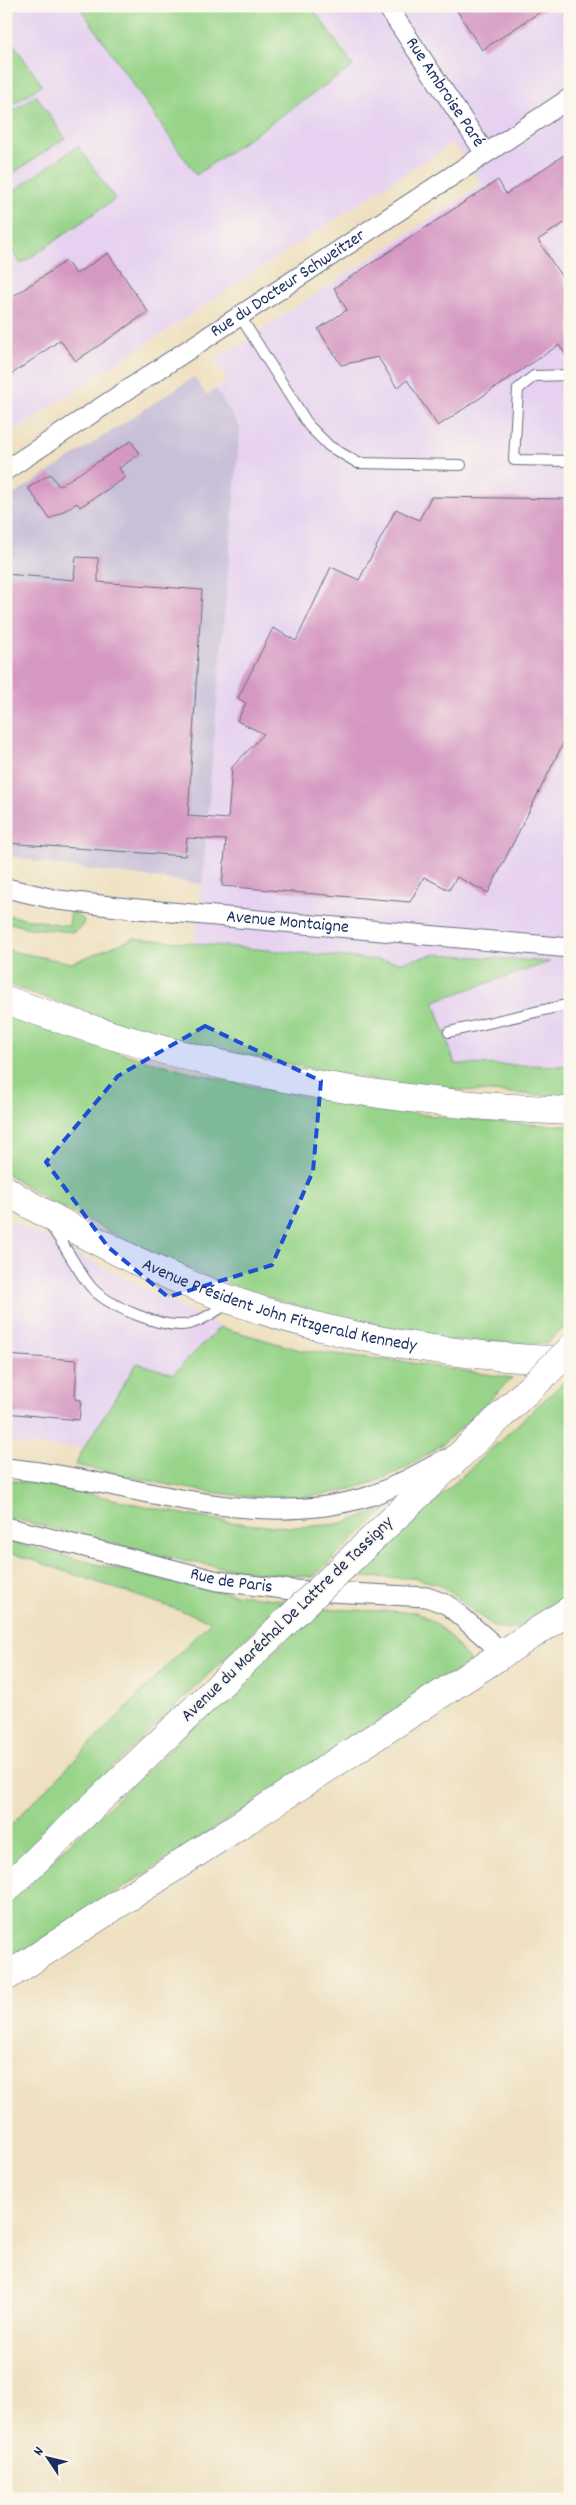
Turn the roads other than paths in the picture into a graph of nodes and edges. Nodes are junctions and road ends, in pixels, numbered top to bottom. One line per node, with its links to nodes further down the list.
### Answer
1 (387, 6): 3 (street, Rue Ambroise Paré)
2 (570, 98): 3 (street, Rue du Docteur Schweitzer)
3 (485, 153): 4 (street, Rue du Docteur Schweitzer)
4 (240, 316): 7 (lane); 8 (street, Rue du Docteur Schweitzer)
5 (570, 375): 6 (lane)
6 (570, 461)
7 (461, 465)
8 (6, 470)
9 (6, 888): 10 (street, Avenue Montaigne)
10 (570, 948)
11 (6, 1000): 14 (main road)
12 (570, 1004): 13 (lane)
13 (449, 1032)
14 (570, 1111)
15 (11, 1193): 16 (main road, Avenue Président John Fitzgerald Kennedy); 16 (lane)
16 (232, 1302): 18 (main road, Avenue Président John Fitzgerald Kennedy)
17 (570, 1350): 19 (main road, Avenue du Maréchal De Lattre de Tassigny, bridge)
18 (570, 1361)
19 (474, 1444): 20 (street); 24 (main road, Avenue du Maréchal De Lattre de Tassigny, bridge)
20 (6, 1468)
21 (6, 1527): 23 (street, Rue de Paris)
22 (570, 1610): 23 (main road)
23 (503, 1653): 25 (main road)
24 (6, 1889)
25 (6, 1977)

